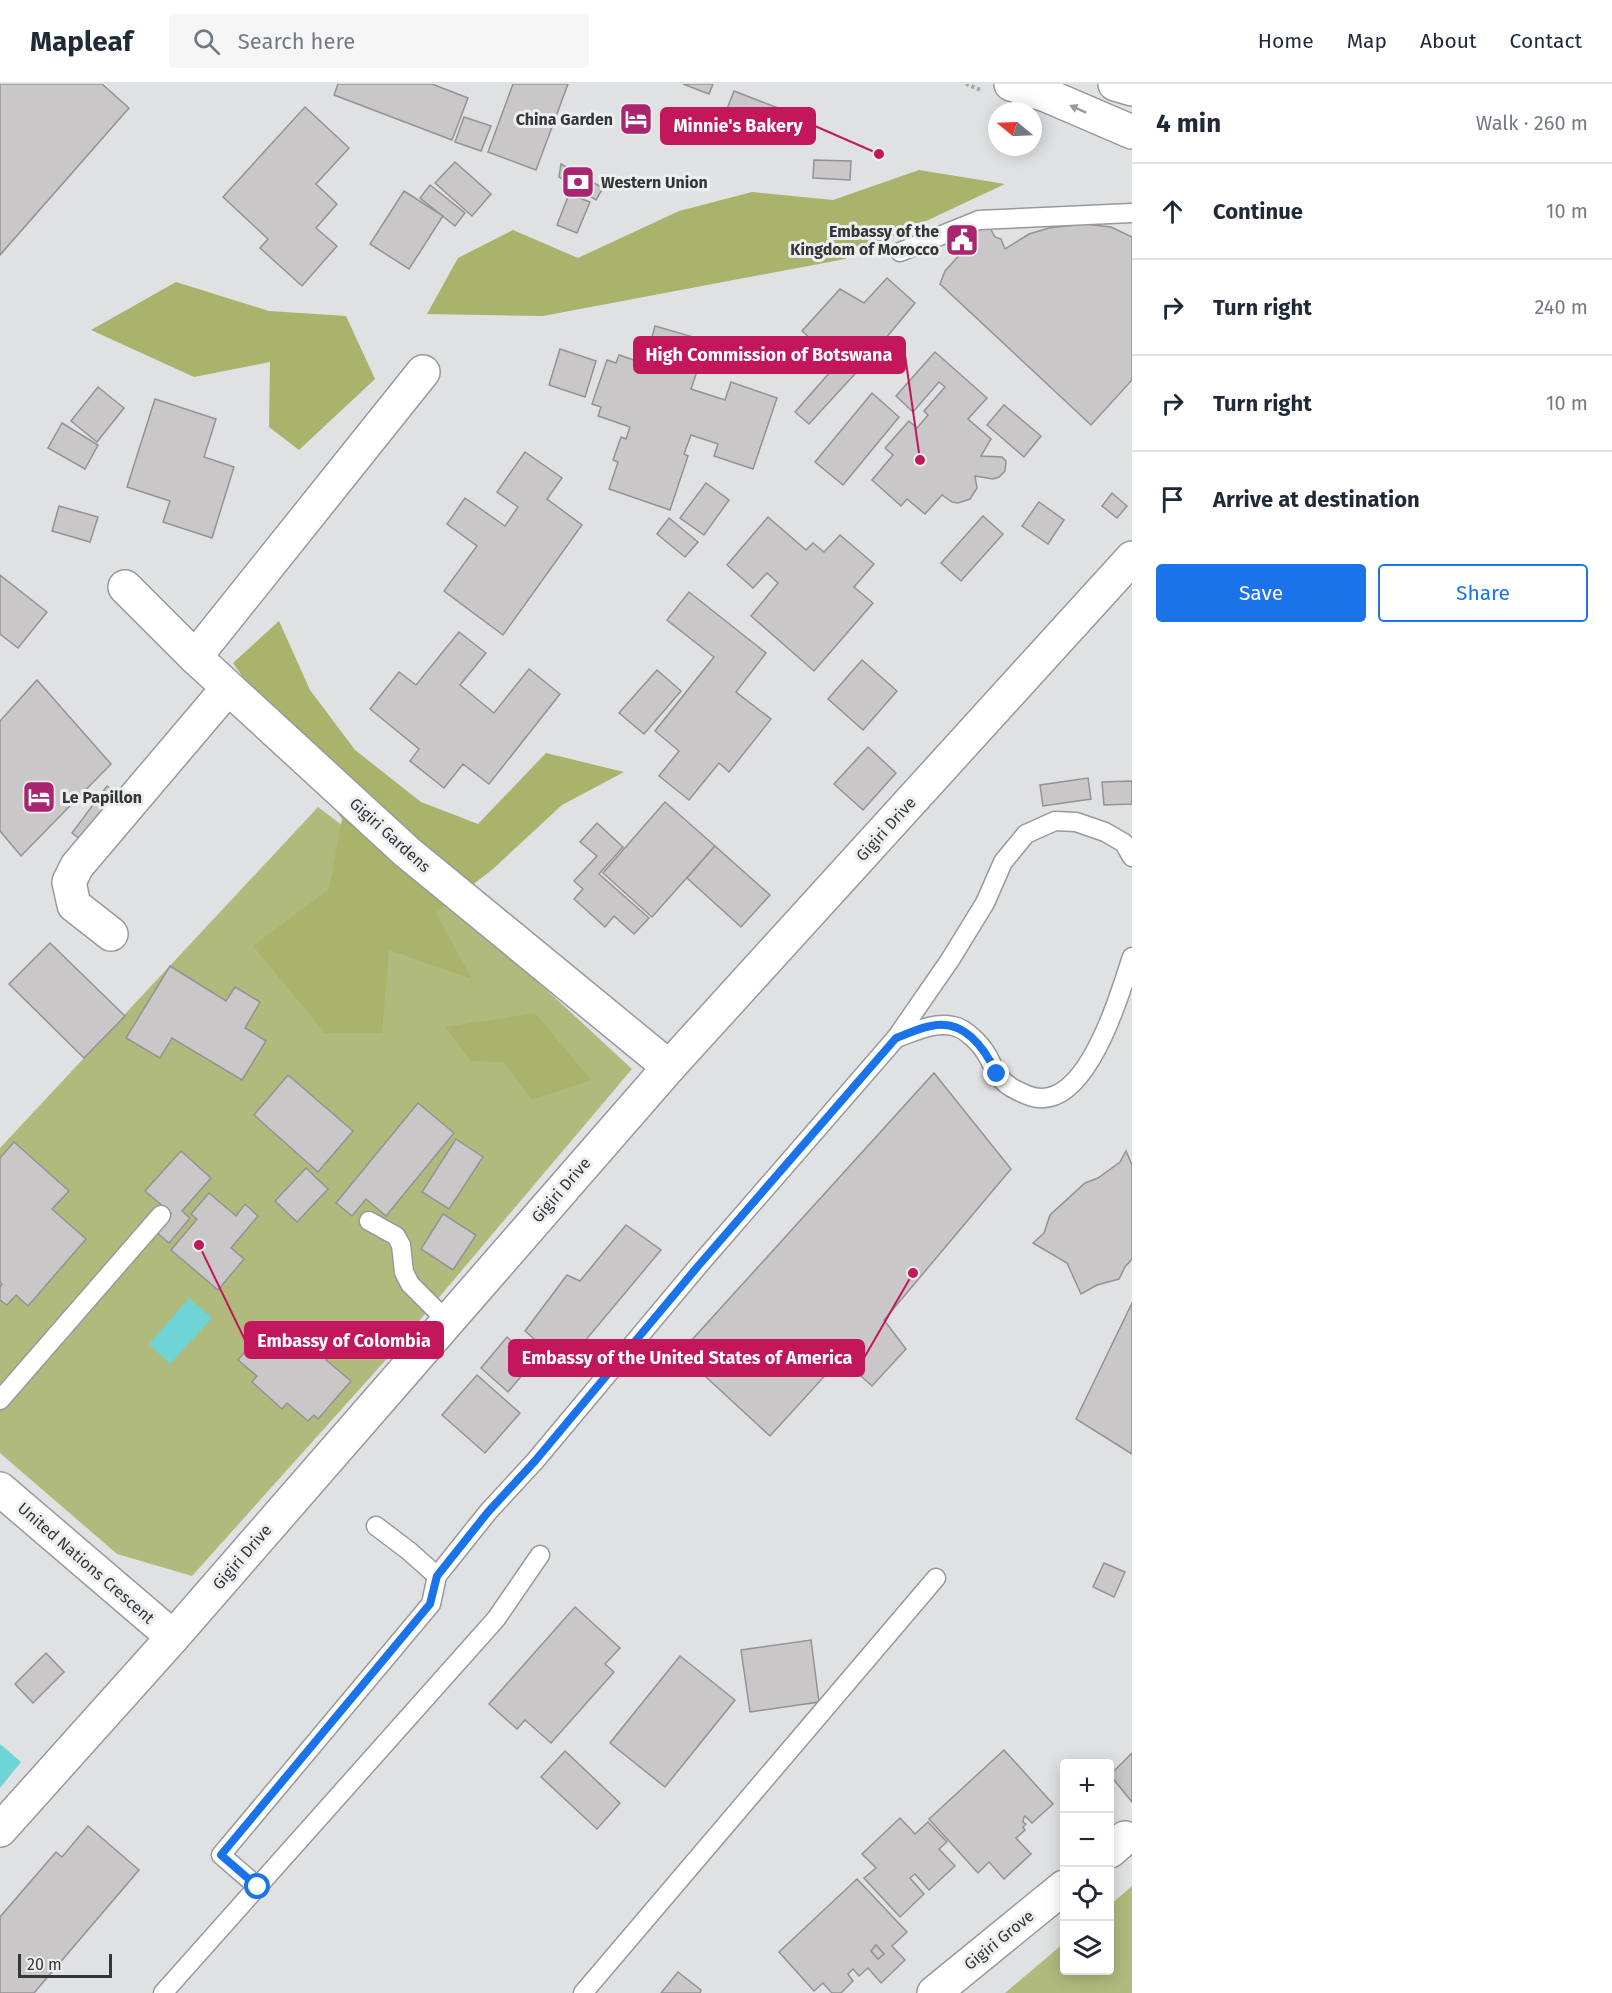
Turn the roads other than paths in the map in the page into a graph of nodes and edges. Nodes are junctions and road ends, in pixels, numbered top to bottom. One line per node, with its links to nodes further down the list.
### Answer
1 (1011, 84): 4 (street, one-way to 1)
2 (1115, 84): 3 (street)
3 (1132, 89)
4 (1132, 132)
5 (1132, 213): 6 (lane)
6 (900, 252)
7 (423, 372): 10 (street)
8 (1132, 558): 16 (street, Gigiri Drive)
9 (125, 587): 10 (street, Gigiri Gardens)
10 (195, 657): 11 (street, Gigiri Gardens)
11 (228, 688): 13 (street); 16 (street, Gigiri Gardens)
12 (1132, 857): 15 (lane)
13 (111, 934)
14 (1132, 957): 15 (lane)
15 (896, 1038): 24 (lane)
16 (669, 1067): 19 (street, Gigiri Drive)
17 (161, 1215): 20 (lane)
18 (369, 1221): 19 (lane)
19 (447, 1321): 26 (street, Gigiri Drive)
20 (0, 1400)
21 (3, 1498): 26 (street, United Nations Crescent)
22 (376, 1526): 24 (lane)
23 (540, 1555): 28 (lane)
24 (437, 1576): 28 (lane)
25 (936, 1578): 31 (lane)
26 (172, 1637): 27 (street, Gigiri Drive)
27 (0, 1830)
28 (258, 1887): 30 (lane)
29 (1060, 1891): 32 (street, Gigiri Grove)
30 (163, 1993)
31 (583, 1993)
32 (934, 1993)

